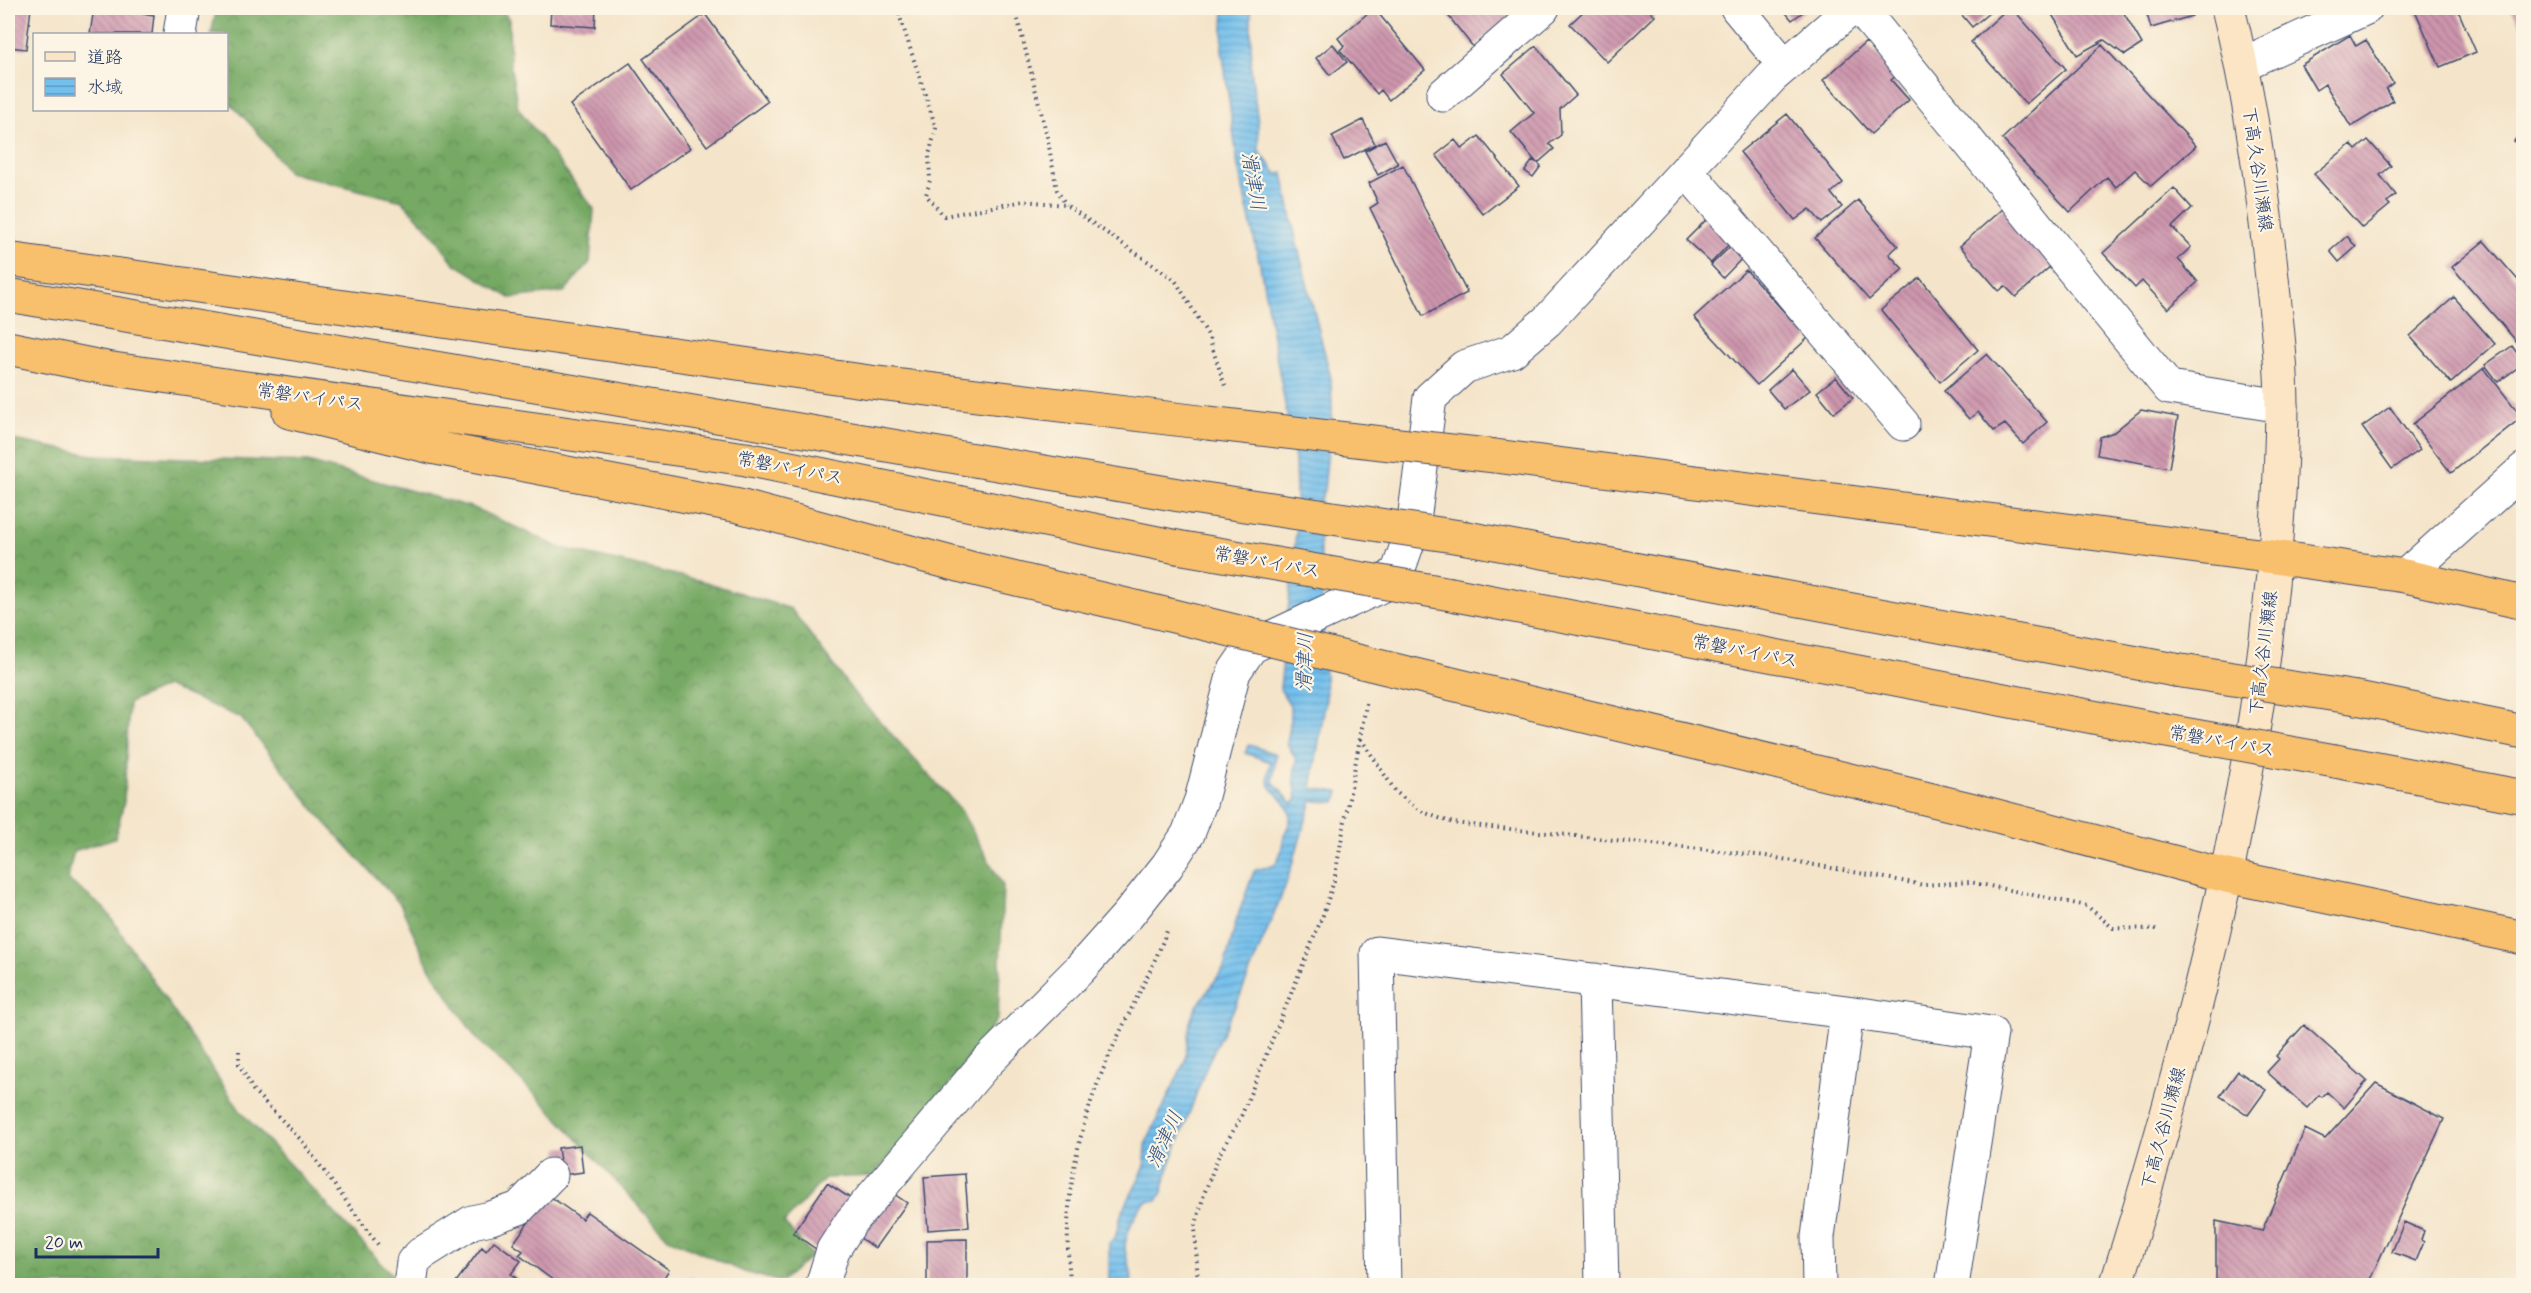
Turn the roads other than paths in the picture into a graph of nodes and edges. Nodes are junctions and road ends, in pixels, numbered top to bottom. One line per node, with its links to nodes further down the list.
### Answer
1 (184, 8): 8 (street)
2 (1543, 8): 11 (street)
3 (1737, 8): 10 (street)
4 (1852, 8): 10 (street)
5 (1860, 8): 17 (street)
6 (2228, 8): 9 (main road, 下高久谷川瀬線)
7 (2366, 8): 9 (street)
8 (180, 33)
9 (2243, 64): 17 (main road, 下高久谷川瀬線)
10 (1785, 66): 12 (street)
11 (1443, 95)
12 (1686, 170): 18 (street); 31 (street)
13 (8, 260): 20 (highway, bridge)
14 (8, 295): 23 (highway, bridge)
15 (8, 348): 16 (highway, 常磐バイパス)
16 (106, 368): 24 (highway, 常磐バイパス, bridge); 25 (highway, bridge)
17 (2282, 406): 20 (main road, 下高久谷川瀬線)
18 (1903, 424)
19 (2523, 470): 21 (street)
20 (2274, 557): 21 (highway); 25 (main road, 下高久谷川瀬線)
21 (2405, 576): 22 (highway)
22 (2523, 603)
23 (2523, 732)
24 (2523, 797)
25 (2227, 876): 26 (highway); 36 (main road, 下高久谷川瀬線)
26 (2523, 938)
27 (1596, 980): 28 (street); 32 (street); 33 (street)
28 (1847, 1012): 34 (street); 35 (street)
29 (551, 1175): 30 (street)
30 (410, 1282)
31 (822, 1286)
32 (1384, 1286)
33 (1602, 1286)
34 (1819, 1286)
35 (1952, 1286)
36 (2116, 1286)

